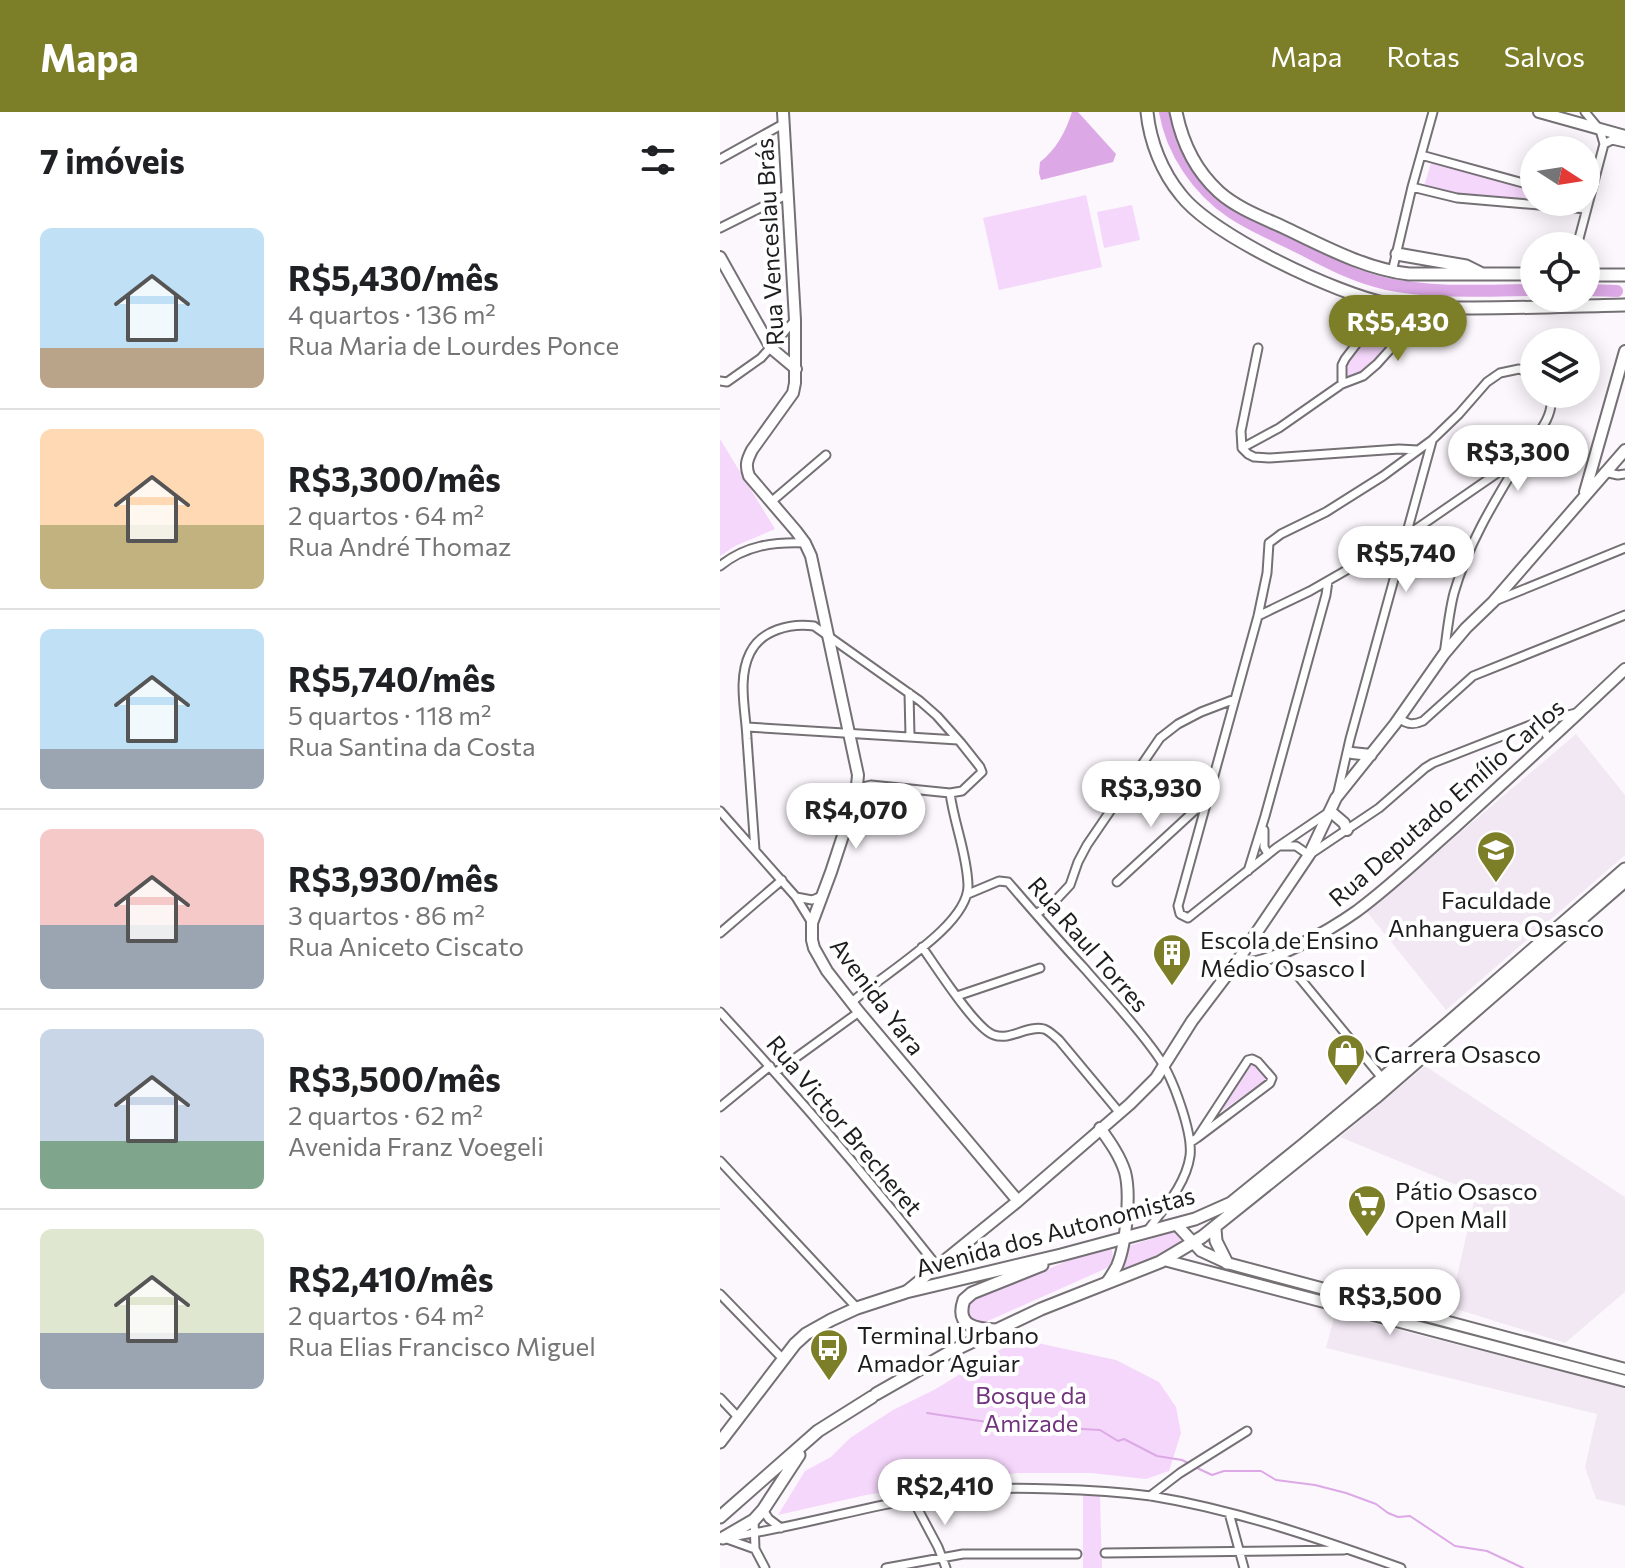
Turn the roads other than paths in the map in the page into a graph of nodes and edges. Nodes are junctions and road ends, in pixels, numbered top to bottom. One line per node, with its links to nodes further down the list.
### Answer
1 (783, 112): 7 (street, Rua Venceslau Brás)
2 (1147, 112): 30 (main road)
3 (1176, 112): 22 (main road)
4 (1433, 112): 12 (street)
5 (1539, 112): 8 (street)
6 (1585, 112): 8 (street)
7 (783, 124): 14 (street); 17 (street, Rua Venceslau Brás)
8 (1600, 130): 9 (street); 11 (street)
9 (1625, 136)
10 (1625, 143): 11 (street)
11 (1604, 144): 13 (street)
12 (1421, 155): 15 (street); 16 (street)
13 (1600, 158)
14 (720, 159)
15 (1520, 182)
16 (1412, 187): 18 (street); 20 (street)
17 (788, 194): 19 (street); 34 (street, Rua Venceslau Brás)
18 (1520, 202)
19 (720, 228)
20 (1397, 254): 22 (street); 23 (main road)
21 (720, 257): 35 (street)
22 (1392, 272): 23 (main road)
23 (1481, 274): 24 (main road)
24 (1520, 274)
25 (1625, 275): 27 (main road)
26 (1600, 276): 27 (main road)
27 (1610, 276): 28 (main road)
28 (1625, 287)
29 (1625, 296): 32 (main road)
30 (1383, 302): 33 (main road); 41 (street)
31 (1625, 305): 32 (main road)
32 (1609, 306): 33 (main road)
33 (1441, 308): 41 (street)
34 (795, 320): 35 (street); 38 (street, Rua Venceslau Brás)
35 (771, 348): 38 (street); 40 (street)
36 (1258, 348): 44 (street)
37 (1625, 351): 47 (street)
38 (796, 369): 52 (street, Rua Venceslau Brás)
39 (1520, 369): 43 (street)
40 (723, 381)
41 (1342, 384): 44 (street)
42 (1550, 408): 49 (street)
43 (1432, 440): 45 (street); 55 (street)
44 (1242, 448): 45 (street)
45 (1419, 450): 63 (street)
46 (1625, 450): 50 (street)
47 (1595, 453): 50 (street); 53 (street)
48 (826, 455): 54 (street)
49 (1522, 456): 55 (street); 60 (street)
50 (1604, 472): 51 (street); 53 (street)
51 (1625, 474)
52 (749, 476): 54 (street, Avenida Yara)
53 (1585, 494): 61 (street)
54 (771, 502): 56 (street, Avenida Yara)
55 (1406, 536): 59 (street); 76 (street)
56 (805, 543): 58 (street); 65 (street, Avenida Yara)
57 (1625, 548): 61 (street)
58 (720, 566)
59 (1328, 581): 63 (street); 90 (street)
60 (1454, 595): 64 (street); 66 (street)
61 (1493, 602): 64 (street)
62 (1625, 615): 71 (street)
63 (1258, 616): 69 (street)
64 (1466, 628): 66 (street)
65 (828, 635): 68 (street); 73 (street); 74 (street, Avenida Yara)
66 (1444, 654): 71 (street)
67 (1625, 669): 70 (street, Rua Deputado Emílio Carlos)
68 (909, 693): 75 (street); 77 (street)
69 (1235, 699): 87 (street); 106 (street)
70 (1580, 712): 72 (street); 78 (street, Rua Deputado Emílio Carlos)
71 (1399, 718): 80 (street)
72 (1540, 722): 78 (street); 91 (street)
73 (747, 727): 74 (street); 95 (street)
74 (849, 732): 75 (street); 81 (street, Avenida Yara)
75 (910, 736): 77 (street)
76 (1350, 739): 79 (street); 86 (street)
77 (958, 740): 85 (street)
78 (1549, 741): 110 (street, Rua Deputado Emílio Carlos)
79 (1352, 753): 80 (street); 82 (street)
80 (1371, 755): 82 (street)
81 (858, 775): 83 (street); 84 (street, Avenida Yara)
82 (1351, 781): 86 (street)
83 (871, 785): 84 (street); 85 (street)
84 (858, 788): 104 (street, Avenida Yara)
85 (950, 793): 103 (street)
86 (1336, 798): 89 (street)
87 (1207, 799): 99 (street); 102 (street)
88 (720, 811): 95 (street)
89 (1330, 811): 91 (street); 92 (street); 97 (street)
90 (1265, 816): 96 (street); 99 (street)
91 (1347, 830): 97 (street)
92 (1299, 831): 93 (street); 94 (street)
93 (1296, 846): 94 (street); 97 (street)
94 (1276, 848): 96 (street)
95 (755, 850): 100 (street)
96 (1268, 854): 99 (street)
97 (1309, 855): 111 (street)
98 (1625, 869): 119 (main road, Avenida dos Autonomistas)
99 (1248, 871)
100 (782, 880): 105 (street); 108 (street)
101 (1625, 881): 127 (main road, Avenida dos Autonomistas)
102 (1117, 882)
103 (968, 894): 106 (street, Rua Raul Torres); 109 (street)
104 (822, 896): 105 (street); 107 (street, Avenida Yara)
105 (796, 897): 107 (street)
106 (1036, 914): 117 (street, Rua Raul Torres)
107 (812, 923): 114 (street, Avenida Yara)
108 (720, 933)
109 (922, 947): 113 (street); 114 (street)
110 (1280, 954): 111 (street, Rua Deputado Emílio Carlos); 119 (street)
111 (1236, 963): 117 (street)
112 (1040, 968): 113 (street)
113 (957, 996): 121 (street)
114 (852, 1002): 116 (street, Avenida Yara)
115 (720, 1012): 118 (street, Rua Victor Brecheret)
116 (859, 1012): 118 (street); 125 (street, Avenida Yara)
117 (1165, 1067): 121 (street); 123 (street, Rua Raul Torres)
118 (773, 1069): 120 (street); 134 (street, Rua Victor Brecheret)
119 (1382, 1078): 126 (main road, Avenida dos Autonomistas)
120 (720, 1107)
121 (1119, 1112): 122 (street)
122 (1100, 1128): 125 (street); 129 (street)
123 (1194, 1140): 123 (street); 128 (street)
124 (720, 1161): 141 (street)
125 (1018, 1201): 134 (street)
126 (1176, 1224): 128 (main road, Avenida dos Autonomistas); 130 (street)
127 (1215, 1229): 130 (main road, Avenida dos Autonomistas); 133 (main road)
128 (1147, 1232): 129 (main road, Avenida dos Autonomistas)
129 (1123, 1238): 131 (main road, Avenida dos Autonomistas); 137 (street)
130 (1192, 1243): 132 (main road, Avenida dos Autonomistas); 133 (street)
131 (1061, 1255): 136 (main road, Avenida dos Autonomistas); 142 (main road)
132 (1164, 1260): 137 (main road, Avenida dos Autonomistas); 138 (street)
133 (1227, 1263): 135 (street)
134 (937, 1266): 136 (street); 139 (street)
135 (1273, 1275): 138 (street); 144 (street)
136 (949, 1281): 139 (main road, Avenida dos Autonomistas)
137 (1107, 1282): 142 (main road, Avenida dos Autonomistas)
138 (1270, 1288): 145 (street)
139 (906, 1292): 141 (main road, Avenida dos Autonomistas)
140 (720, 1294): 143 (street)
141 (857, 1308): 143 (main road, Avenida dos Autonomistas)
142 (997, 1330): 150 (main road, Avenida dos Autonomistas)
143 (783, 1359): 147 (main road, Avenida dos Autonomistas)
144 (1625, 1369)
145 (1625, 1381)
146 (720, 1398): 147 (street)
147 (738, 1417): 149 (main road, Avenida dos Autonomistas)
148 (1247, 1431): 151 (street)
149 (720, 1442)
150 (807, 1442): 153 (main road); 155 (main road, Avenida dos Autonomistas)
151 (1150, 1496): 152 (street); 154 (street)
152 (913, 1500): 157 (street); 164 (street)
153 (763, 1510): 156 (main road); 157 (street)
154 (1229, 1513): 160 (street); 161 (street)
155 (720, 1517)
156 (755, 1526): 157 (street); 158 (main road); 159 (street)
157 (781, 1528)
158 (721, 1539): 159 (street)
159 (755, 1549): 165 (street)
160 (1351, 1550): 161 (street); 169 (street)
161 (1240, 1552): 162 (street); 168 (street)
162 (1105, 1553)
163 (1077, 1554): 164 (street)
164 (942, 1558): 166 (street); 167 (street)
165 (765, 1568)
166 (886, 1568)
167 (946, 1568)
168 (1244, 1568)
169 (1401, 1568)

